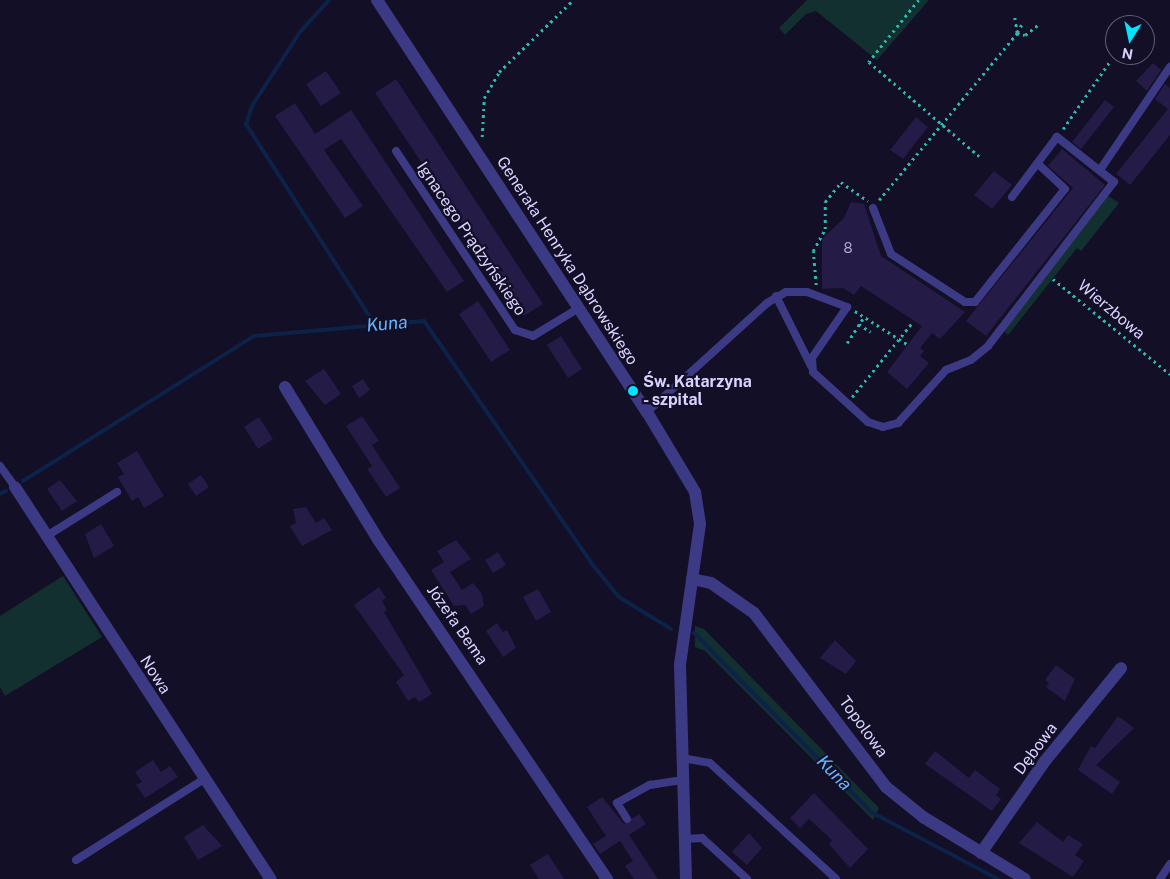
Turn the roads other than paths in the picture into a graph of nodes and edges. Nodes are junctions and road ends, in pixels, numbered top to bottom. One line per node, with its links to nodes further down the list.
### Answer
1 (377, 0): 9 (street, Generała Henryka Dąbrowskiego)
2 (1170, 67): 5 (lane)
3 (396, 151): 9 (lane, Ignacego Prądzyńskiego)
4 (1037, 163): 5 (lane); 6 (lane); 7 (lane)
5 (1100, 170): 10 (lane)
6 (1012, 198)
7 (872, 208)
8 (776, 296): 10 (lane); 10 (lane); 12 (lane)
9 (579, 308): 12 (street, Generała Henryka Dąbrowskiego)
10 (811, 366)
11 (285, 388): 28 (street, Józefa Bema)
12 (647, 412): 17 (street, Generała Henryka Dąbrowskiego)
13 (0, 466): 14 (lane)
14 (15, 487): 16 (street, Nowa)
15 (117, 492): 16 (lane)
16 (45, 537): 20 (street, Nowa)
17 (692, 579): 19 (street, Generała Henryka Dąbrowskiego); 24 (street, Topolowa)
18 (1121, 668): 24 (street, Dębowa)
19 (682, 758): 21 (street, Generała Henryka Dąbrowskiego); 31 (lane)
20 (204, 779): 25 (lane); 27 (street, Nowa)
21 (683, 780): 22 (lane); 23 (street, Generała Henryka Dąbrowskiego)
22 (627, 818)
23 (684, 839): 29 (street, Generała Henryka Dąbrowskiego); 30 (lane)
24 (981, 852): 32 (street, Topolowa)
25 (76, 860)
26 (1170, 864): 33 (lane)
27 (270, 879)
28 (607, 879)
29 (686, 879)
30 (747, 879)
31 (836, 879)
32 (1025, 879)
33 (1160, 879)

